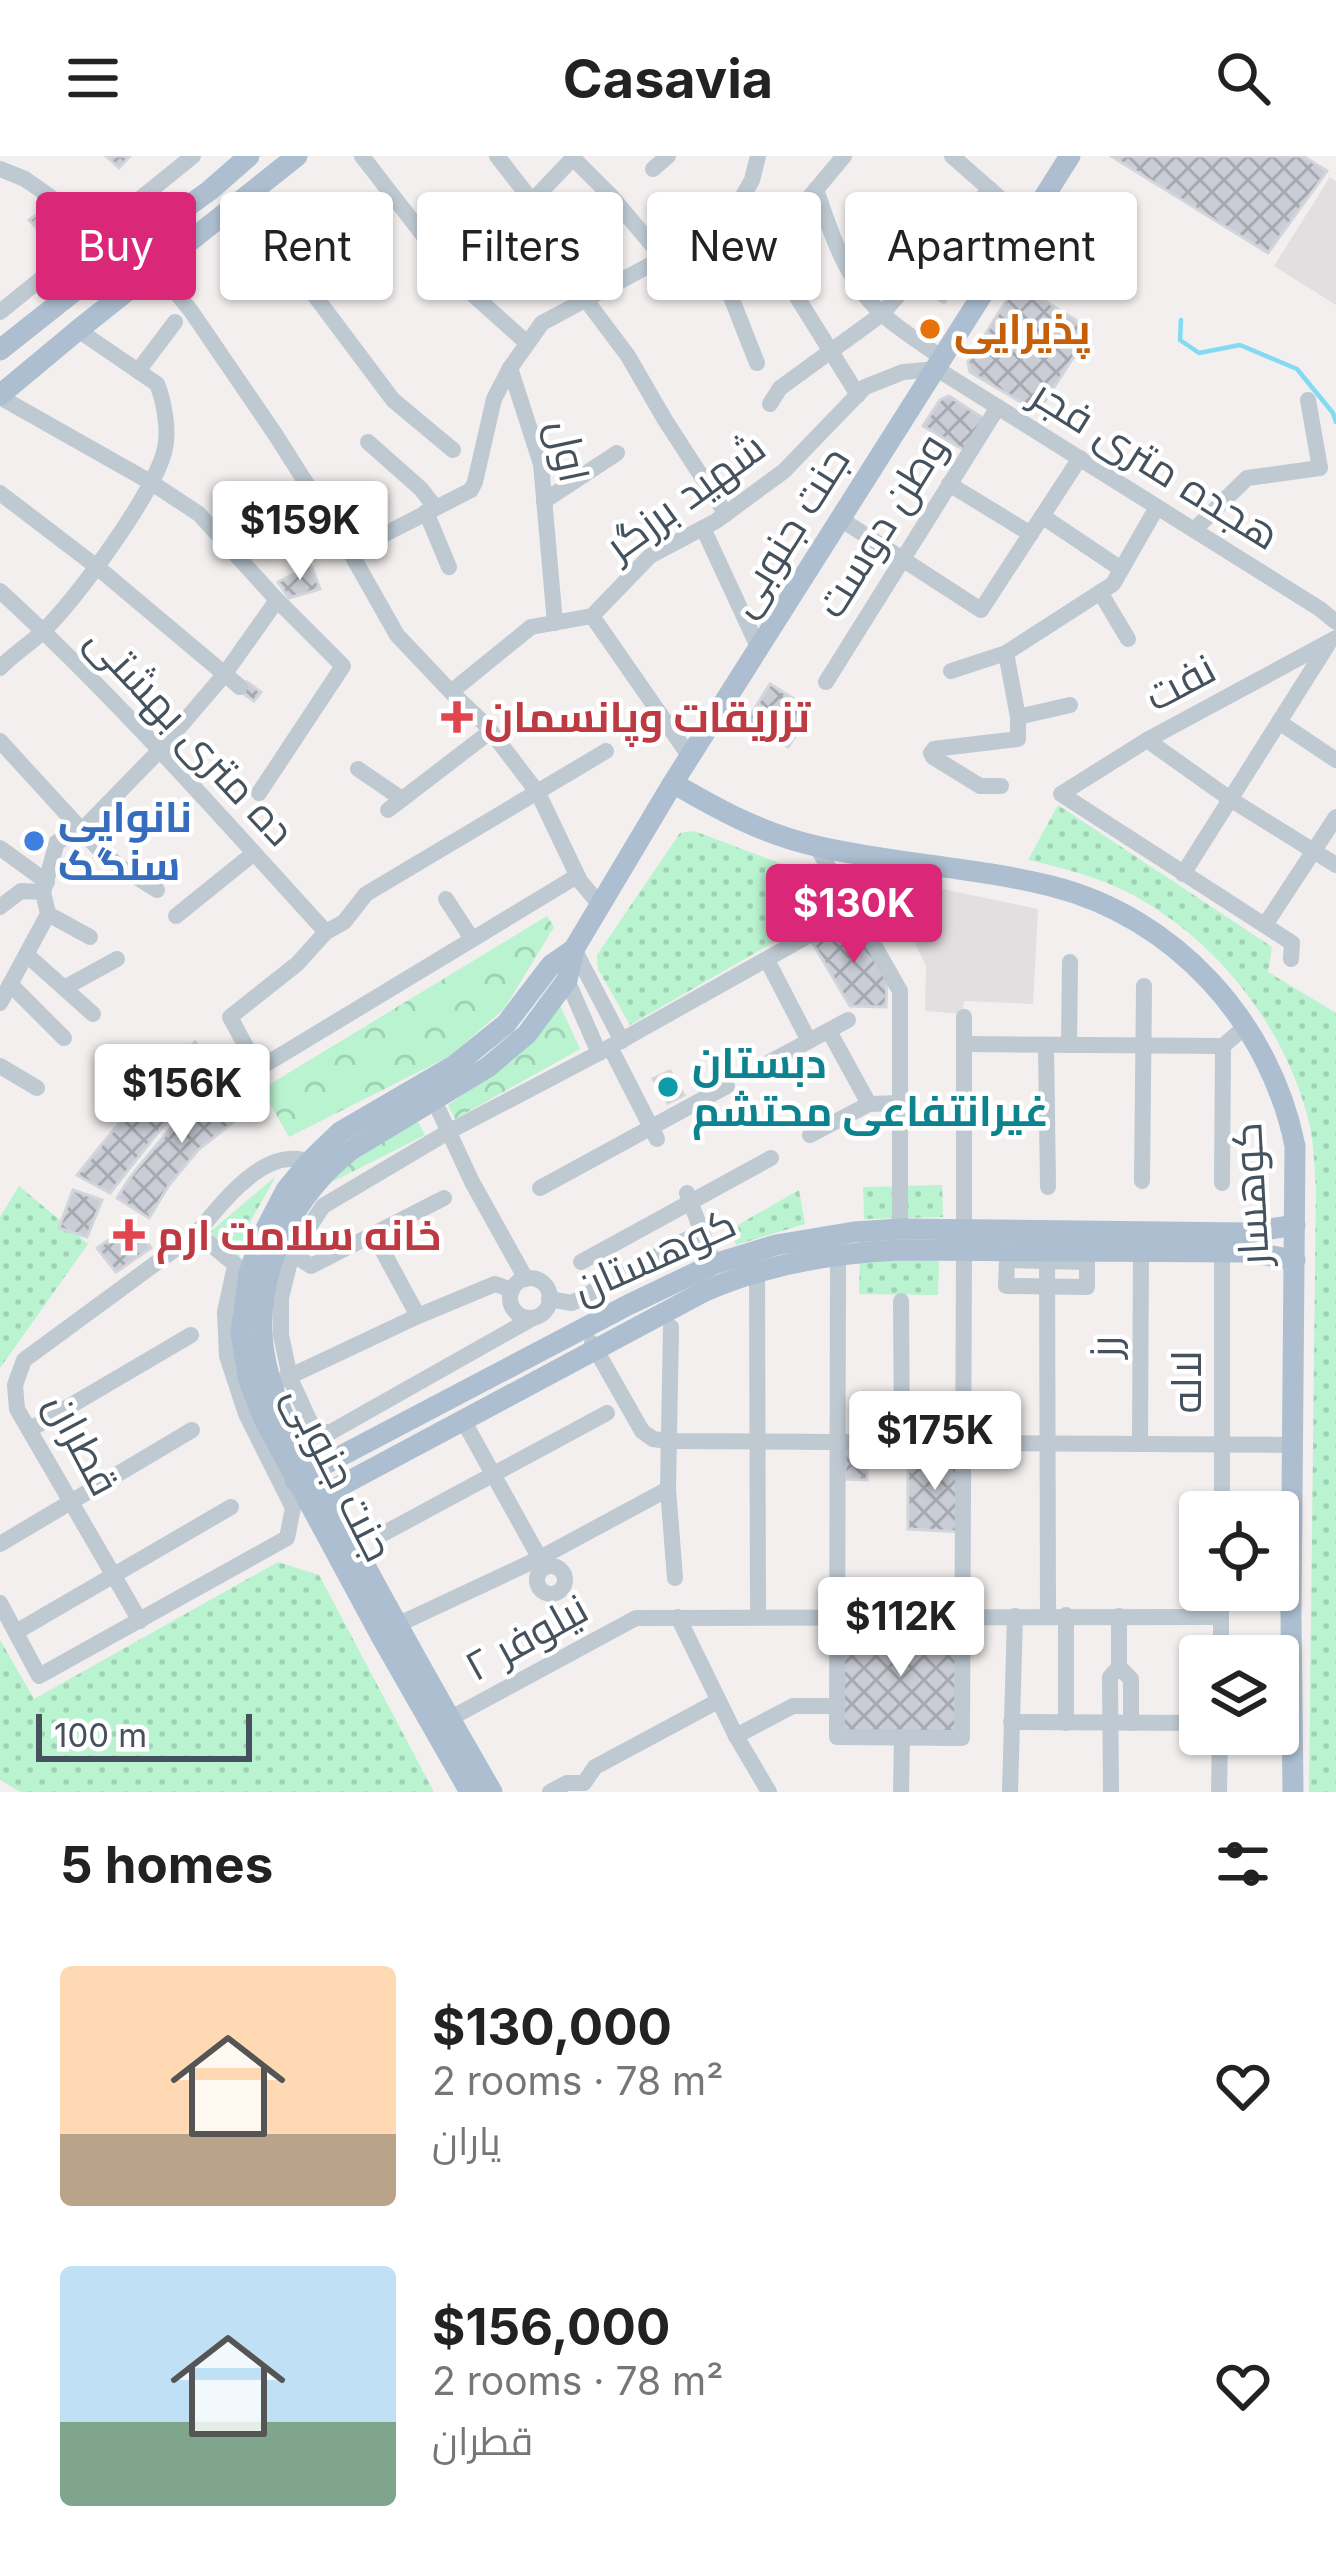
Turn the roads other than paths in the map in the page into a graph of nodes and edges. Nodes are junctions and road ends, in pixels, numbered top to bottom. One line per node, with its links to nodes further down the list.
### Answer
1 (249, 156): 44 (main road)
2 (297, 156): 18 (main road)
3 (362, 156): 43 (street)
4 (497, 156): 19 (street)
5 (668, 156): 13 (street)
6 (758, 156): 21 (street)
7 (844, 156): 14 (street)
8 (952, 156): 15 (street)
9 (1070, 156): 24 (main road, جنت جنوبی)
10 (574, 157): 20 (street); 26 (street)
11 (186, 158): 17 (street)
12 (0, 169): 16 (street)
13 (653, 169)
14 (816, 189): 22 (street); 28 (street, هجده متری فجر)
15 (990, 189): 23 (street); 40 (street)
16 (44, 192)
17 (146, 192)
18 (253, 192)
19 (525, 192)
20 (541, 192)
21 (745, 192)
22 (814, 192)
23 (993, 192)
24 (1047, 192)
25 (220, 218): 27 (main road)
26 (647, 231)
27 (196, 237)
28 (845, 262)
29 (36, 276): 30 (street)
30 (8, 295): 39 (street)
31 (116, 300): 42 (main road)
32 (182, 300): 71 (street)
33 (318, 300): 56 (street)
34 (586, 300): 43 (street); 65 (street)
35 (732, 300): 46 (street)
36 (798, 300): 45 (street)
37 (870, 300): 40 (street, هجده متری فجر)
38 (979, 300): 47 (main road, جنت جنوبی)
39 (0, 312)
40 (882, 314): 45 (street); 47 (street, هجده متری فجر)
41 (176, 322): 49 (street)
42 (78, 330): 49 (street); 51 (main road)
43 (527, 343): 48 (street)
44 (0, 350)
45 (830, 352): 50 (street); 53 (street)
46 (757, 363)
47 (940, 364): 50 (street, شهید برزگر); 54 (street, هجده متری فجر); 67 (main road, جنت جنوبی)
48 (510, 368): 62 (street, اول); 64 (street)
49 (138, 371): 59 (street)
50 (857, 395): 65 (street, شهید برزگر)
51 (0, 396): 59 (street)
52 (1309, 400): 69 (street)
53 (770, 404)
54 (998, 407): 58 (street, هجده متری فجر); 60 (street, وطن دوست)
55 (368, 442): 64 (street)
56 (453, 450)
57 (617, 453): 62 (street)
58 (1080, 458): 63 (street, هجده متری فجر); 66 (street)
59 (152, 483): 73 (street); 78 (street)
60 (949, 484): 70 (street); 72 (street, وطن دوست)
61 (0, 493): 73 (street)
62 (544, 501): 80 (street, اول)
63 (1157, 507): 69 (street, هجده متری فجر); 75 (street)
64 (430, 510): 71 (street); 74 (street)
65 (725, 514): 68 (street, شهید برزگر)
66 (1042, 516): 70 (street); 75 (street)
67 (842, 520): 72 (street); 85 (main road, جنت جنوبی)
68 (703, 528): 79 (street, شهید برزگر); 85 (street)
69 (1194, 530): 81 (street, هجده متری فجر)
70 (1031, 534): 72 (street)
71 (350, 552): 92 (street)
72 (902, 559): 90 (street, وطن دوست)
73 (97, 567): 82 (street); 89 (street)
74 (449, 568)
75 (1121, 569): 77 (street)
76 (0, 591): 82 (street, ده متری بهشتی)
77 (1100, 592): 83 (street); 86 (street)
78 (277, 600): 89 (street); 107 (street)
79 (592, 616): 80 (street, شهید برزگر); 101 (street)
80 (555, 622): 92 (street, شهید برزگر)
81 (1336, 622)
82 (44, 631): 87 (street); 99 (street, ده متری بهشتی)
83 (1128, 638)
84 (1333, 640): 95 (street); 97 (street, نفت)
85 (759, 649): 101 (main road, جنت جنوبی)
86 (1006, 653): 88 (street); 94 (street)
87 (0, 668)
88 (951, 671)
89 (224, 675): 91 (street); 99 (street)
90 (826, 682)
91 (240, 687)
92 (452, 692): 96 (street)
93 (1070, 705): 94 (street)
94 (1018, 716): 105 (street)
95 (1279, 722): 102 (street); 108 (street)
96 (491, 731): 103 (street); 106 (street)
97 (1148, 740): 108 (street); 116 (street, نفت)
98 (0, 741): 110 (street)
99 (158, 752): 110 (street); 114 (street, ده متری بهشتی)
100 (607, 752): 106 (street)
101 (690, 757): 104 (main road, جنت جنوبی)
102 (1336, 760)
103 (358, 769)
104 (674, 784): 111 (main road, کوهسار); 122 (main road, جنت جنوبی)
105 (1001, 786)
106 (538, 793): 117 (street); 127 (street)
107 (259, 794)
108 (1231, 799): 113 (street); 116 (street)
109 (1336, 817): 113 (street)
110 (82, 830): 118 (street); 119 (street)
111 (816, 846): 123 (street); 144 (main road, کوهسار)
112 (0, 848): 118 (street)
113 (1314, 851): 115 (street); 126 (street)
114 (254, 853): 125 (street); 127 (street, ده متری بهشتی)
115 (1336, 865)
116 (1184, 874): 126 (street)
117 (577, 876): 122 (street); 129 (street)
118 (45, 887): 121 (street); 124 (street)
119 (157, 890)
120 (446, 899): 129 (street)
121 (1, 904)
122 (601, 905): 130 (main road, جنت جنوبی)
123 (854, 910): 134 (street); 159 (street)
124 (47, 914): 128 (street); 131 (street)
125 (176, 916)
126 (1265, 926): 132 (street)
127 (326, 932): 129 (street)
128 (90, 937)
129 (472, 939)
130 (574, 950): 136 (main road, جنت جنوبی); 153 (street); 165 (main road, جنت جنوبی)
131 (27, 955): 137 (street); 139 (street)
132 (1292, 958)
133 (117, 959): 139 (street)
134 (767, 960): 147 (street); 153 (street)
135 (1070, 962): 150 (street)
136 (567, 980): 153 (street); 158 (main road, جنت جنوبی)
137 (10, 984): 140 (street); 146 (street)
138 (1144, 986): 151 (street)
139 (64, 988): 141 (street)
140 (0, 1003)
141 (93, 1015)
142 (964, 1017): 148 (street)
143 (848, 1020): 145 (street)
144 (1246, 1026): 152 (street); 172 (main road, کوهسار)
145 (829, 1031): 147 (street); 160 (street)
146 (64, 1038)
147 (809, 1041): 154 (street)
148 (964, 1045): 149 (street); 178 (street)
149 (1046, 1045): 150 (street); 168 (street)
150 (1069, 1045): 151 (street)
151 (1144, 1046): 152 (street); 166 (street)
152 (1223, 1046): 167 (street)
153 (610, 1047): 161 (street); 162 (street)
154 (768, 1063)
155 (0, 1066): 157 (street)
156 (727, 1086): 162 (street)
157 (38, 1088)
158 (434, 1100): 161 (street, کوهستان); 179 (main road, جنت جنوبی)
159 (900, 1103): 160 (street); 173 (street)
160 (869, 1104): 163 (street)
161 (448, 1132): 179 (street); 190 (street, کوهستان)
162 (653, 1134): 169 (street)
163 (810, 1135)
164 (771, 1158): 170 (street)
165 (310, 1161): 176 (street, قطران); 187 (main road, جنت جنوبی)
166 (1142, 1181)
167 (1222, 1183)
168 (1048, 1187)
169 (540, 1188)
170 (689, 1197): 175 (street); 186 (street)
171 (444, 1198): 177 (street)
172 (1295, 1225): 174 (main road, کوهستان); 185 (main road, کوهسار)
173 (900, 1228): 178 (main road, کوهستان); 189 (main road, کوهستان)
174 (1270, 1229): 178 (main road, کوهستان); 184 (main road)
175 (702, 1231): 189 (street); 192 (street)
176 (197, 1233): 187 (street); 203 (street, قطران)
177 (373, 1233): 179 (street); 194 (street)
178 (964, 1239): 182 (main road, کوهستان); 183 (main road, کوهستان); 209 (street)
179 (285, 1249): 199 (main road, جنت جنوبی)
180 (1141, 1251): 181 (main road, کوهستان); 183 (main road, کوهستان); 211 (street, رز)
181 (1222, 1251): 184 (main road, کوهستان); 212 (street, لاله)
182 (838, 1255): 188 (main road, کوهستان); 207 (street)
183 (1047, 1256): 191 (street); 191 (street); 191 (street)
184 (1270, 1256): 185 (main road, کوهستان)
185 (1294, 1260): 213 (main road, کوهسار)
186 (581, 1262)
187 (242, 1270): 215 (main road, جنت جنوبی); 236 (street)
188 (757, 1272): 189 (main road, کوهستان); 206 (street)
189 (705, 1276): 198 (main road, کوهستان)
190 (519, 1284): 192 (street); 194 (street); 195 (street)
191 (1046, 1286): 210 (street)
192 (549, 1299): 195 (street)
193 (901, 1301): 208 (street)
194 (418, 1316): 199 (street)
195 (531, 1318): 199 (street)
196 (670, 1328): 205 (street)
197 (191, 1335): 203 (street)
198 (589, 1338): 200 (main road, کوهستان); 202 (main road, کوهستان); 205 (street)
199 (280, 1381): 215 (main road, جنت جنوبی)
200 (451, 1399): 202 (main road); 215 (main road, کوهستان)
201 (607, 1413): 214 (street)
202 (463, 1420): 214 (street); 218 (main road, کوهستان)
203 (29, 1430): 219 (street, قطران)
204 (192, 1430): 219 (street)
205 (668, 1441): 206 (street); 216 (street)
206 (756, 1442): 207 (street); 228 (street)
207 (837, 1442): 208 (street); 229 (street)
208 (902, 1443): 209 (street)
209 (965, 1443): 210 (street); 234 (street)
210 (1046, 1444): 211 (street); 231 (street)
211 (1140, 1444): 212 (street)
212 (1222, 1445): 213 (street); 217 (street, لاله)
213 (1293, 1445): 259 (main road, کوهسار)
214 (494, 1474): 221 (street); 223 (street)
215 (304, 1475): 218 (main road, جنت جنوبی)
216 (668, 1489): 223 (street); 225 (street)
217 (1222, 1491)
218 (317, 1499): 237 (main road, جنت جنوبی); 251 (main road, جنت جنوبی)
219 (71, 1502): 222 (street); 224 (street, قطران)
220 (231, 1508): 224 (street)
221 (379, 1536)
222 (0, 1544)
223 (542, 1563): 237 (street)
224 (112, 1575): 236 (street, قطران); 238 (street)
225 (675, 1578)
226 (0, 1603): 238 (street)
227 (1221, 1611): 235 (street)
228 (758, 1616): 229 (street); 233 (street)
229 (838, 1616): 234 (street); 241 (street)
230 (1015, 1616): 231 (street); 234 (street); 243 (street)
231 (1057, 1616): 232 (street); 244 (street)
232 (1119, 1616): 235 (street); 246 (street)
233 (678, 1617): 240 (street); 242 (street, نیلوفر ۲)
234 (964, 1617): 248 (street)
235 (1221, 1617): 239 (street)
236 (140, 1621): 238 (street)
237 (397, 1625): 242 (main road, جنت جنوبی)
238 (16, 1632)
239 (1221, 1635)
240 (718, 1701): 247 (street); 250 (street)
241 (837, 1706): 247 (street); 248 (street)
242 (449, 1719): 252 (main road, جنت جنوبی)
243 (1011, 1722): 244 (street); 256 (street)
244 (1066, 1723): 246 (street)
245 (1179, 1723): 246 (street)
246 (1122, 1724): 257 (street)
247 (736, 1736): 254 (street)
248 (902, 1737): 255 (street)
249 (1220, 1755): 258 (street)
250 (587, 1789): 253 (street)
251 (470, 1792)
252 (492, 1792)
253 (550, 1792)
254 (770, 1792)
255 (901, 1792)
256 (1010, 1792)
257 (1112, 1792)
258 (1219, 1792)
259 (1293, 1792)

